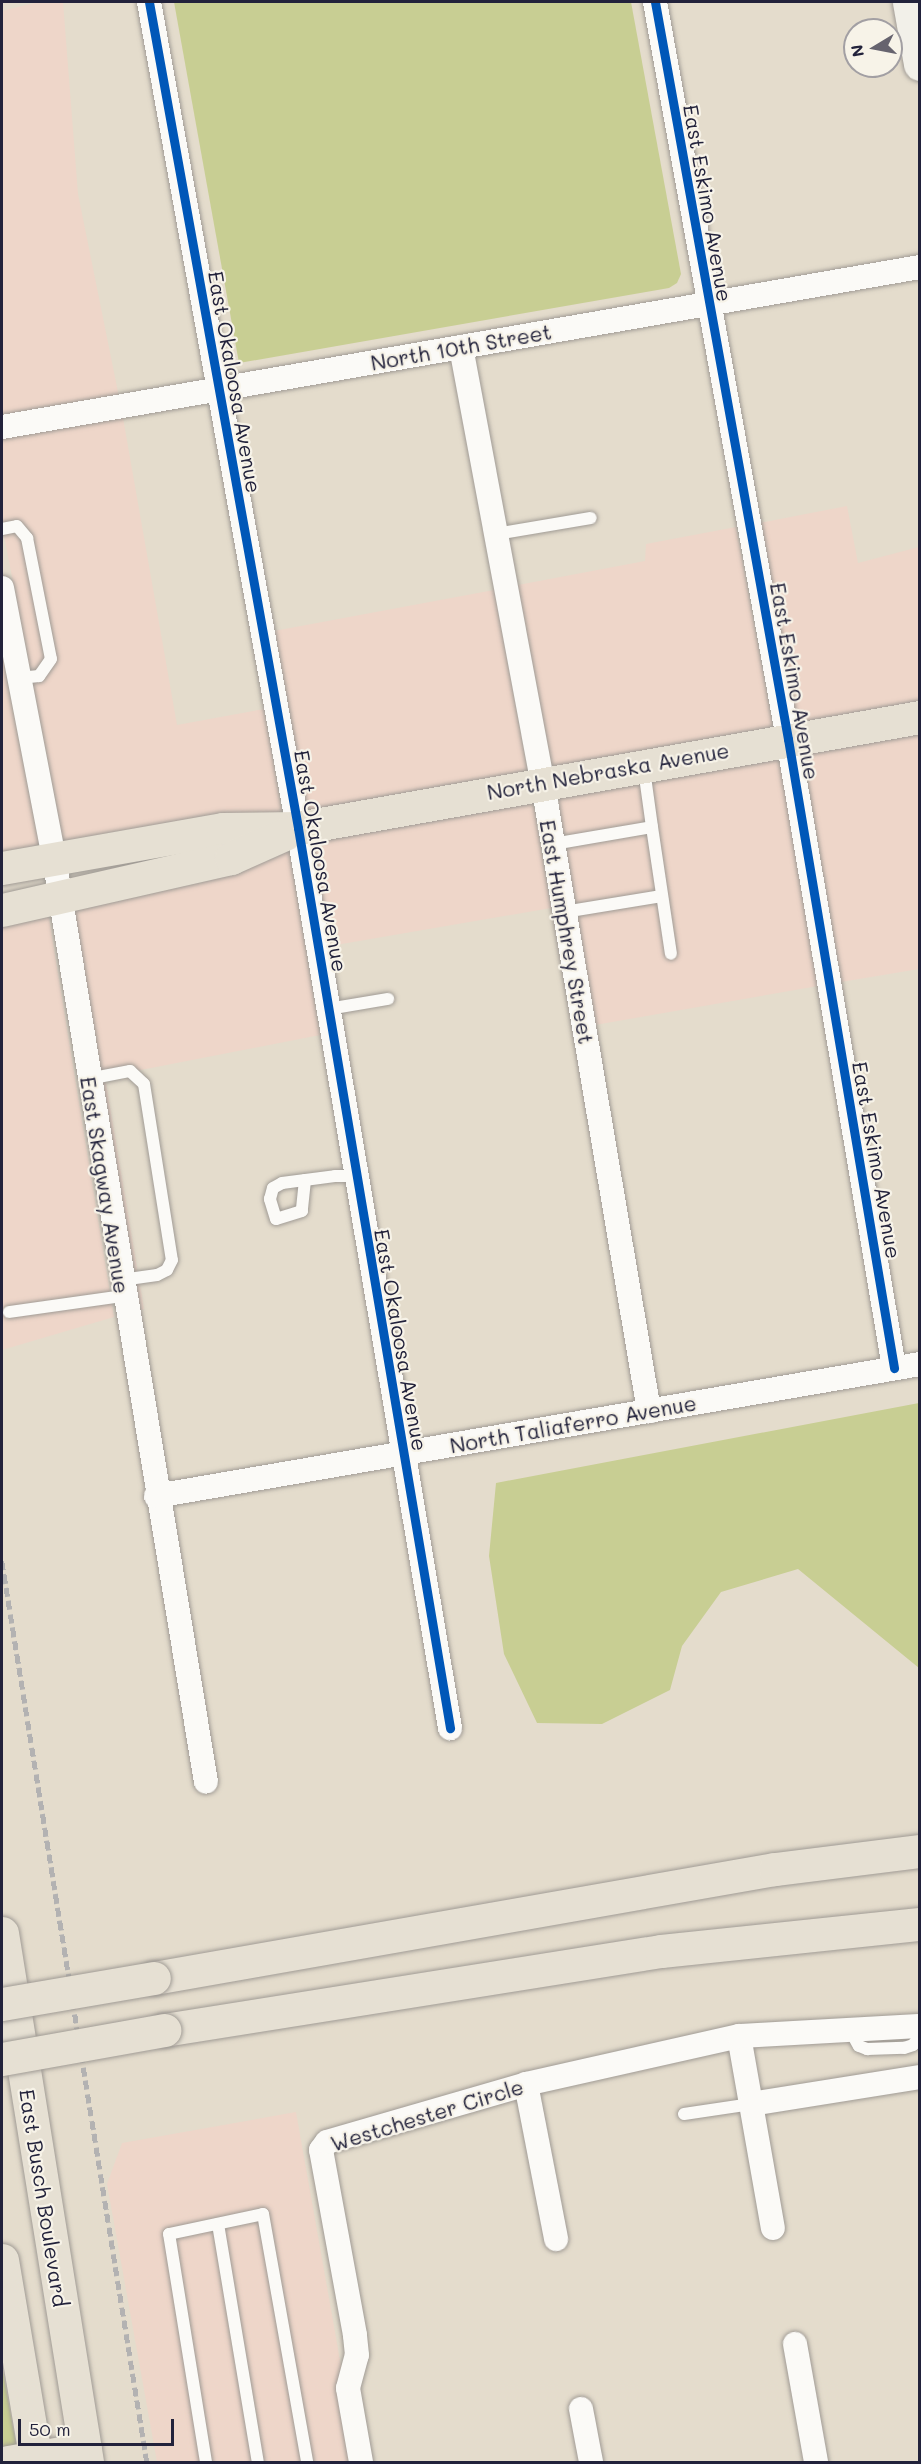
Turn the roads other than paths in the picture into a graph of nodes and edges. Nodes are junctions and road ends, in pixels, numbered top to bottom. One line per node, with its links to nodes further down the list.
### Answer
1 (149, 2): 8 (street, East Okaloosa Avenue)
2 (656, 2): 6 (street, East Eskimo Avenue)
3 (909, 2): 4 (street)
4 (920, 64)
5 (920, 267): 6 (street, North 10th Street)
6 (707, 304): 7 (street, North 10th Street); 16 (street, East Eskimo Avenue)
7 (461, 347): 8 (street, North 10th Street); 12 (street, East Humphrey Street)
8 (217, 391): 9 (street, North 10th Street); 20 (street, East Okaloosa Avenue)
9 (2, 427)
10 (591, 518): 12 (lane)
11 (2, 529): 14 (lane)
12 (496, 534): 18 (street, East Humphrey Street)
13 (2, 588): 14 (street, East Skagway Avenue)
14 (19, 678): 22 (street, East Skagway Avenue)
15 (920, 717): 16 (main road, North Nebraska Avenue)
16 (788, 740): 17 (main road, North Nebraska Avenue); 37 (street, East Eskimo Avenue)
17 (643, 764): 18 (main road, North Nebraska Avenue); 19 (lane)
18 (542, 782): 20 (main road, North Nebraska Avenue); 21 (street, East Humphrey Street)
19 (652, 827): 21 (lane); 24 (lane)
20 (298, 828): 22 (main road, North Nebraska Avenue); 25 (main road, North Nebraska Avenue); 30 (street, East Okaloosa Avenue)
21 (553, 844): 27 (street, East Humphrey Street)
22 (54, 858): 23 (main road, North Nebraska Avenue); 25 (street, East Skagway Avenue)
23 (2, 868)
24 (662, 896): 27 (lane); 28 (lane)
25 (58, 898): 26 (main road, North Nebraska Avenue); 31 (street, East Skagway Avenue)
26 (2, 910)
27 (564, 912): 38 (street, East Humphrey Street)
28 (671, 954)
29 (388, 999): 30 (lane)
30 (328, 1009): 32 (street, East Okaloosa Avenue)
31 (88, 1079): 34 (street, East Skagway Avenue); 34 (lane)
32 (356, 1176): 33 (lane); 39 (street, East Okaloosa Avenue)
33 (305, 1180)
34 (122, 1288): 35 (lane); 40 (street, East Skagway Avenue)
35 (9, 1312)
36 (920, 1364): 37 (street, North Taliaferro Avenue)
37 (894, 1368): 38 (street, North Taliaferro Avenue)
38 (649, 1411): 39 (street, North Taliaferro Avenue)
39 (402, 1454): 40 (street, North Taliaferro Avenue); 41 (street, East Okaloosa Avenue)
40 (156, 1496): 42 (street, East Skagway Avenue)
41 (450, 1728)
42 (206, 1782)
43 (920, 1851): 46 (main road, bridge)
44 (920, 1924): 51 (main road, bridge)
45 (2, 1934): 63 (main road, East Busch Boulevard)
46 (2, 2004)
47 (920, 2026): 48 (street, Westchester Circle)
48 (850, 2030): 49 (street, Westchester Circle); 50 (lane)
49 (739, 2036): 53 (street, Westchester Circle); 54 (street)
50 (920, 2036)
51 (2, 2059)
52 (920, 2077): 54 (street)
53 (526, 2084): 58 (street); 68 (street, Westchester Circle)
54 (751, 2104): 55 (lane); 57 (street)
55 (684, 2114)
56 (218, 2224): 65 (lane); 66 (lane); 67 (lane)
57 (773, 2228)
58 (556, 2239)
59 (2, 2260): 60 (main road)
60 (4, 2302): 64 (main road)
61 (795, 2344): 70 (street)
62 (581, 2409): 69 (street)
63 (86, 2456): 64 (main road)
64 (27, 2461)
65 (206, 2463)
66 (258, 2463)
67 (307, 2463)
68 (361, 2463)
69 (591, 2463)
70 (816, 2463)

